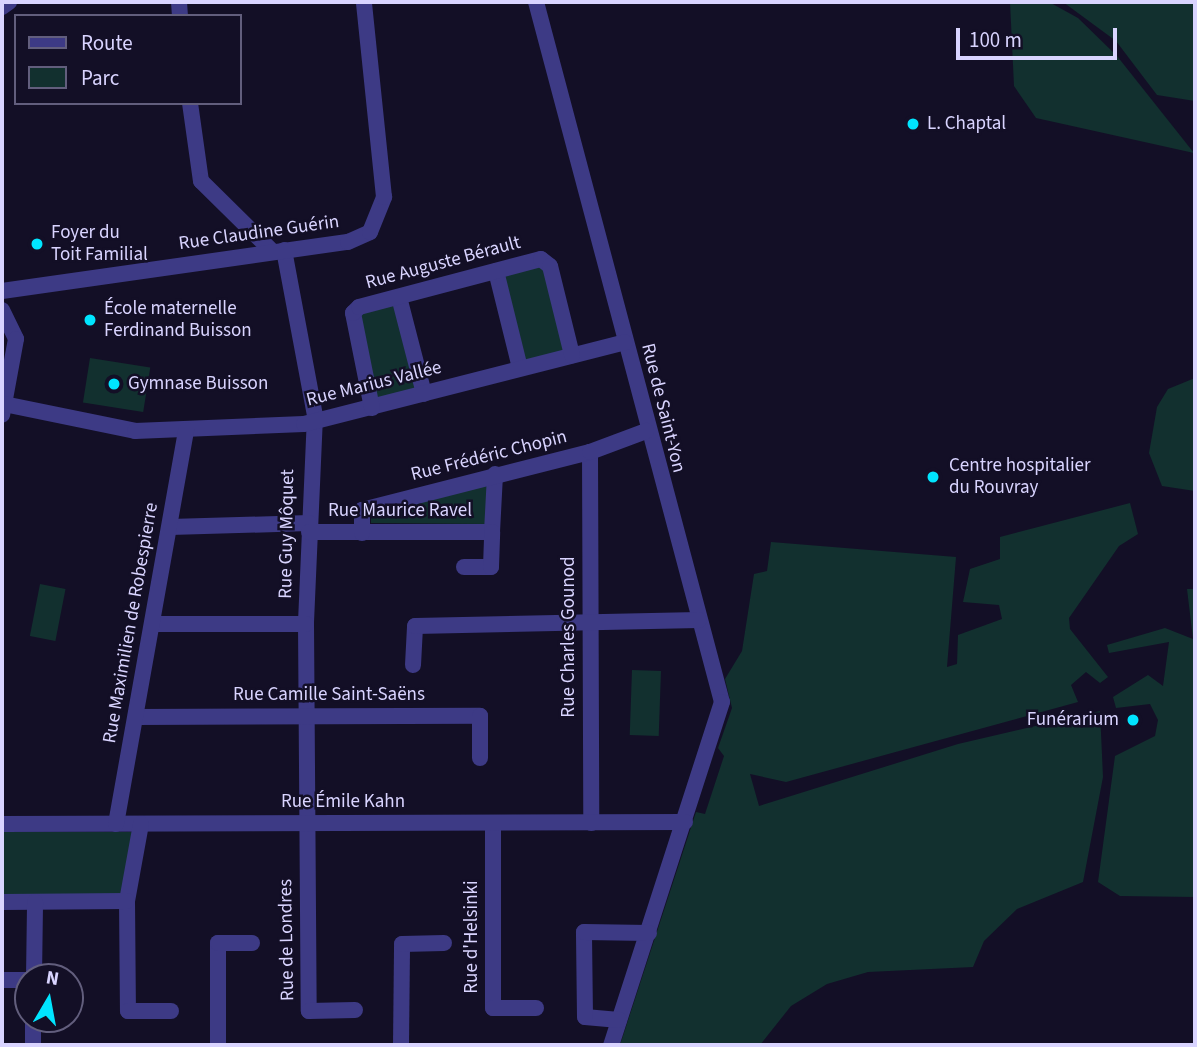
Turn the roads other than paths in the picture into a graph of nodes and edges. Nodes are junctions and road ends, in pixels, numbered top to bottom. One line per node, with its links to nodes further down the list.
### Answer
1 (9, 2): 4 (street)
2 (364, 2): 6 (street, Rue Claudine Guérin)
3 (536, 2): 11 (street, Rue de Saint-Yon)
4 (2, 7)
5 (190, 105): 6 (street)
6 (278, 251): 8 (street, Rue Claudine Guérin); 17 (street, Rue Guy Môquet)
7 (496, 271): 9 (street, Rue Auguste Bérault); 12 (street, Rue Auguste Bérault); 13 (street)
8 (2, 291)
9 (399, 297): 14 (street); 15 (street, Rue Auguste Bérault)
10 (2, 310): 16 (street)
11 (625, 342): 12 (street, Rue Marius Vallée); 19 (street, Rue de Saint-Yon)
12 (572, 355): 13 (street, Rue Marius Vallée)
13 (520, 368): 14 (street, Rue Marius Vallée)
14 (424, 394): 15 (street, Rue Marius Vallée)
15 (372, 408): 17 (street, Rue Marius Vallée)
16 (3, 410): 18 (street, Rue Marius Vallée)
17 (313, 423): 18 (street, Rue Marius Vallée); 23 (street, Rue Guy Môquet)
18 (186, 430): 22 (street, Rue Maximilien de Robespierre)
19 (646, 432): 20 (street, Rue Frédéric Chopin); 27 (street, Rue de Saint-Yon)
20 (590, 452): 21 (street, Rue Frédéric Chopin); 28 (street, Rue Charles Gounod)
21 (495, 474): 24 (street, Rue Maurice Ravel); 25 (street, Rue Frédéric Chopin)
22 (170, 527): 23 (street, Rue Maurice Ravel); 29 (street, Rue Maximilien de Robespierre)
23 (309, 527): 25 (street, Rue Maurice Ravel); 30 (street, Rue Guy Môquet)
24 (492, 532): 25 (street, Rue Maurice Ravel); 26 (street, Rue Maurice Ravel)
25 (362, 533)
26 (464, 567)
27 (699, 620): 28 (street); 35 (street, Rue de Saint-Yon)
28 (589, 623): 31 (street); 38 (street, Rue Charles Gounod)
29 (153, 624): 30 (street); 32 (street, Rue Maximilien de Robespierre)
30 (306, 624): 33 (street, Rue Guy Môquet)
31 (413, 665)
32 (136, 717): 33 (street, Rue Camille Saint-Saëns); 40 (street, Rue Maximilien de Robespierre)
33 (306, 717): 34 (street, Rue Camille Saint-Saëns); 36 (street, Rue Guy Môquet)
34 (480, 758)
35 (685, 822): 38 (street, Rue Émile Kahn); 45 (street, Rue de Saint-Yon)
36 (307, 823): 37 (street, Rue Émile Kahn); 41 (street, Rue Émile Kahn); 50 (street, Rue de Londres)
37 (493, 823): 38 (street, Rue Émile Kahn); 49 (street, Rue d'Helsinki)
38 (591, 823)
39 (2, 824): 40 (street, Rue Émile Kahn)
40 (116, 824): 41 (street, Rue Émile Kahn)
41 (141, 824): 42 (street)
42 (127, 901): 44 (street); 51 (street)
43 (2, 902): 44 (street)
44 (35, 902): 48 (street)
45 (649, 933): 52 (street, Rue de Saint-Yon); 52 (street)
46 (252, 943): 53 (street)
47 (444, 943): 54 (street)
48 (34, 963)
49 (536, 1009)
50 (355, 1010)
51 (171, 1011)
52 (619, 1020): 55 (street, Rue de Saint-Yon)
53 (218, 1045)
54 (401, 1045)
55 (611, 1045)

